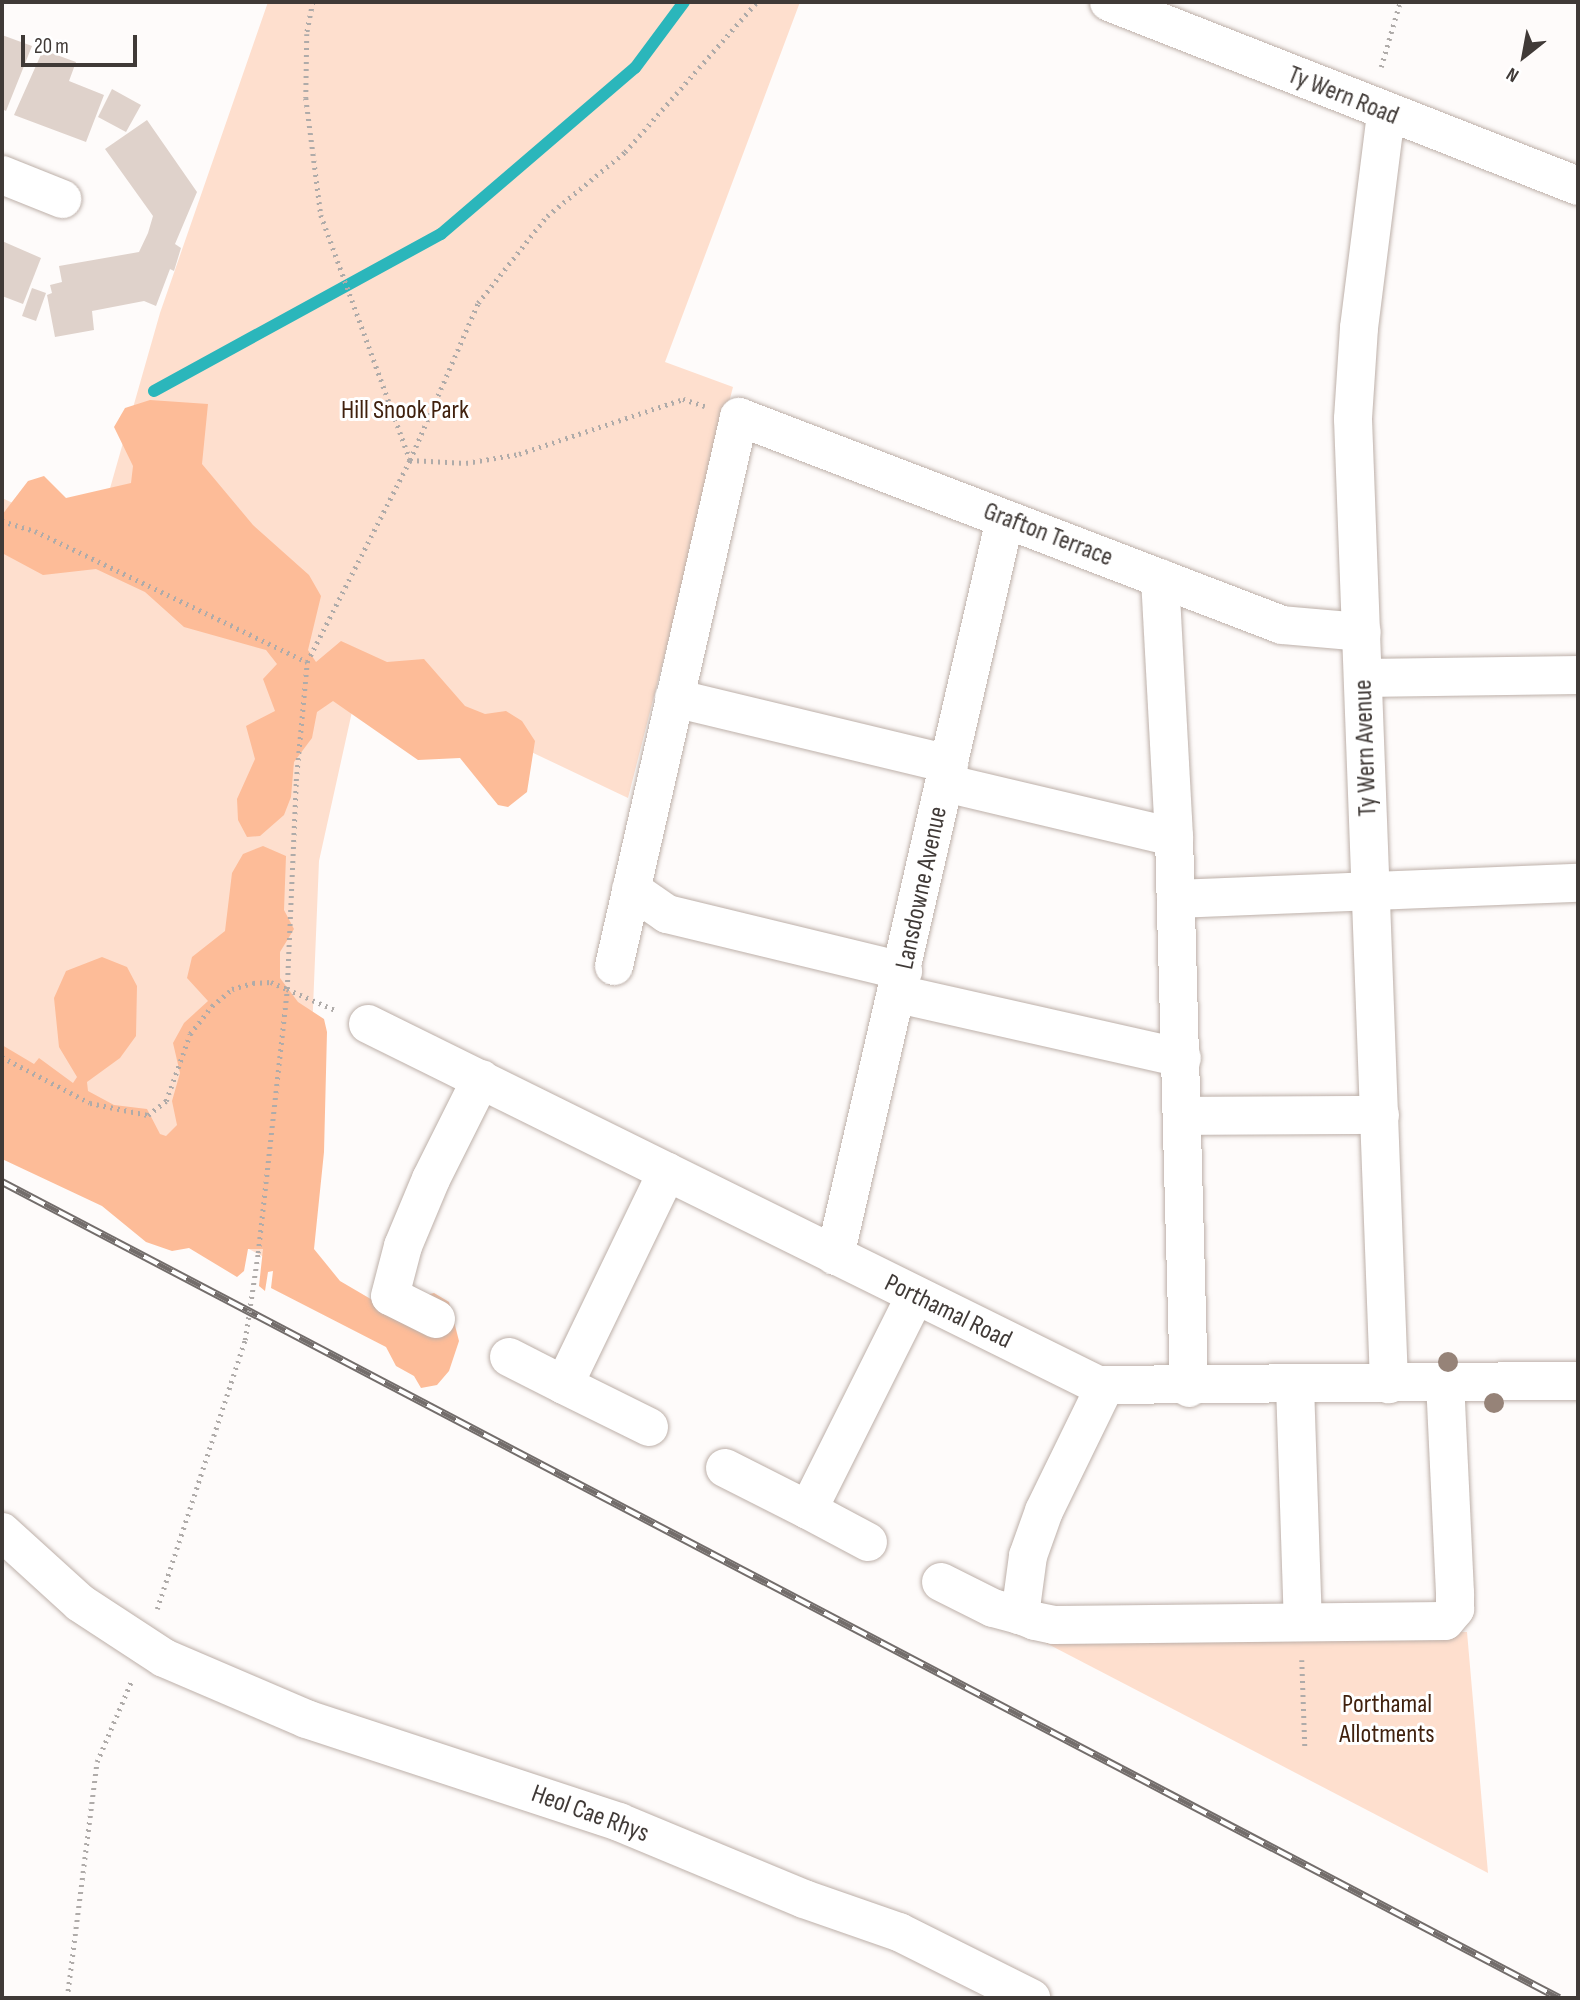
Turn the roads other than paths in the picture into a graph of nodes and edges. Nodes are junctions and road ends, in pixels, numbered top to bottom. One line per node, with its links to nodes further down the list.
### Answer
1 (1109, 2): 2 (street, Ty Wern Road)
2 (1386, 114): 4 (street, Ty Wern Road); 8 (street, Ty Wern Avenue)
3 (2, 175): 5 (street)
4 (1578, 186)
5 (62, 199)
6 (1005, 519): 7 (street, Grafton Terrace); 11 (street, Grafton Terrace); 12 (street, Lansdowne Avenue)
7 (1160, 578): 8 (street, Grafton Terrace); 13 (street)
8 (1362, 632): 10 (street, Ty Wern Avenue)
9 (1578, 675): 10 (street)
10 (1364, 678): 16 (street, Ty Wern Avenue)
11 (674, 698): 12 (street); 15 (street)
12 (947, 774): 13 (street); 19 (street, Lansdowne Avenue)
13 (1174, 837): 17 (street)
14 (1578, 883): 16 (street)
15 (631, 889): 18 (street); 19 (street)
16 (1372, 890): 17 (street); 23 (street, Ty Wern Avenue)
17 (1176, 899): 21 (street)
18 (614, 966)
19 (901, 983): 21 (street); 26 (street, Lansdowne Avenue)
20 (368, 1024): 22 (street, Porthamal Road)
21 (1182, 1058): 24 (street)
22 (481, 1079): 25 (street, Porthamal Road); 28 (street)
23 (1380, 1115): 24 (street); 32 (street, Ty Wern Avenue)
24 (1183, 1116): 36 (street)
25 (667, 1172): 26 (street, Porthamal Road); 33 (street)
26 (835, 1256): 27 (street, Porthamal Road)
27 (915, 1296): 35 (street, Porthamal Road); 39 (street)
28 (436, 1319)
29 (509, 1357): 33 (street)
30 (1578, 1381): 31 (street, Porthamal Road)
31 (1445, 1383): 32 (street, Porthamal Road); 44 (street)
32 (1389, 1384): 34 (street, Porthamal Road)
33 (564, 1385): 37 (street)
34 (1295, 1385): 36 (street, Porthamal Road); 44 (street)
35 (1105, 1386): 36 (street, Porthamal Road); 43 (street)
36 (1189, 1388)
37 (649, 1427)
38 (725, 1468): 39 (street)
39 (808, 1510): 41 (street)
40 (2, 1532): 45 (street, Heol Cae Rhys)
41 (868, 1542)
42 (941, 1583): 43 (street)
43 (1020, 1615): 44 (street)
44 (1303, 1621)
45 (1031, 1998)

